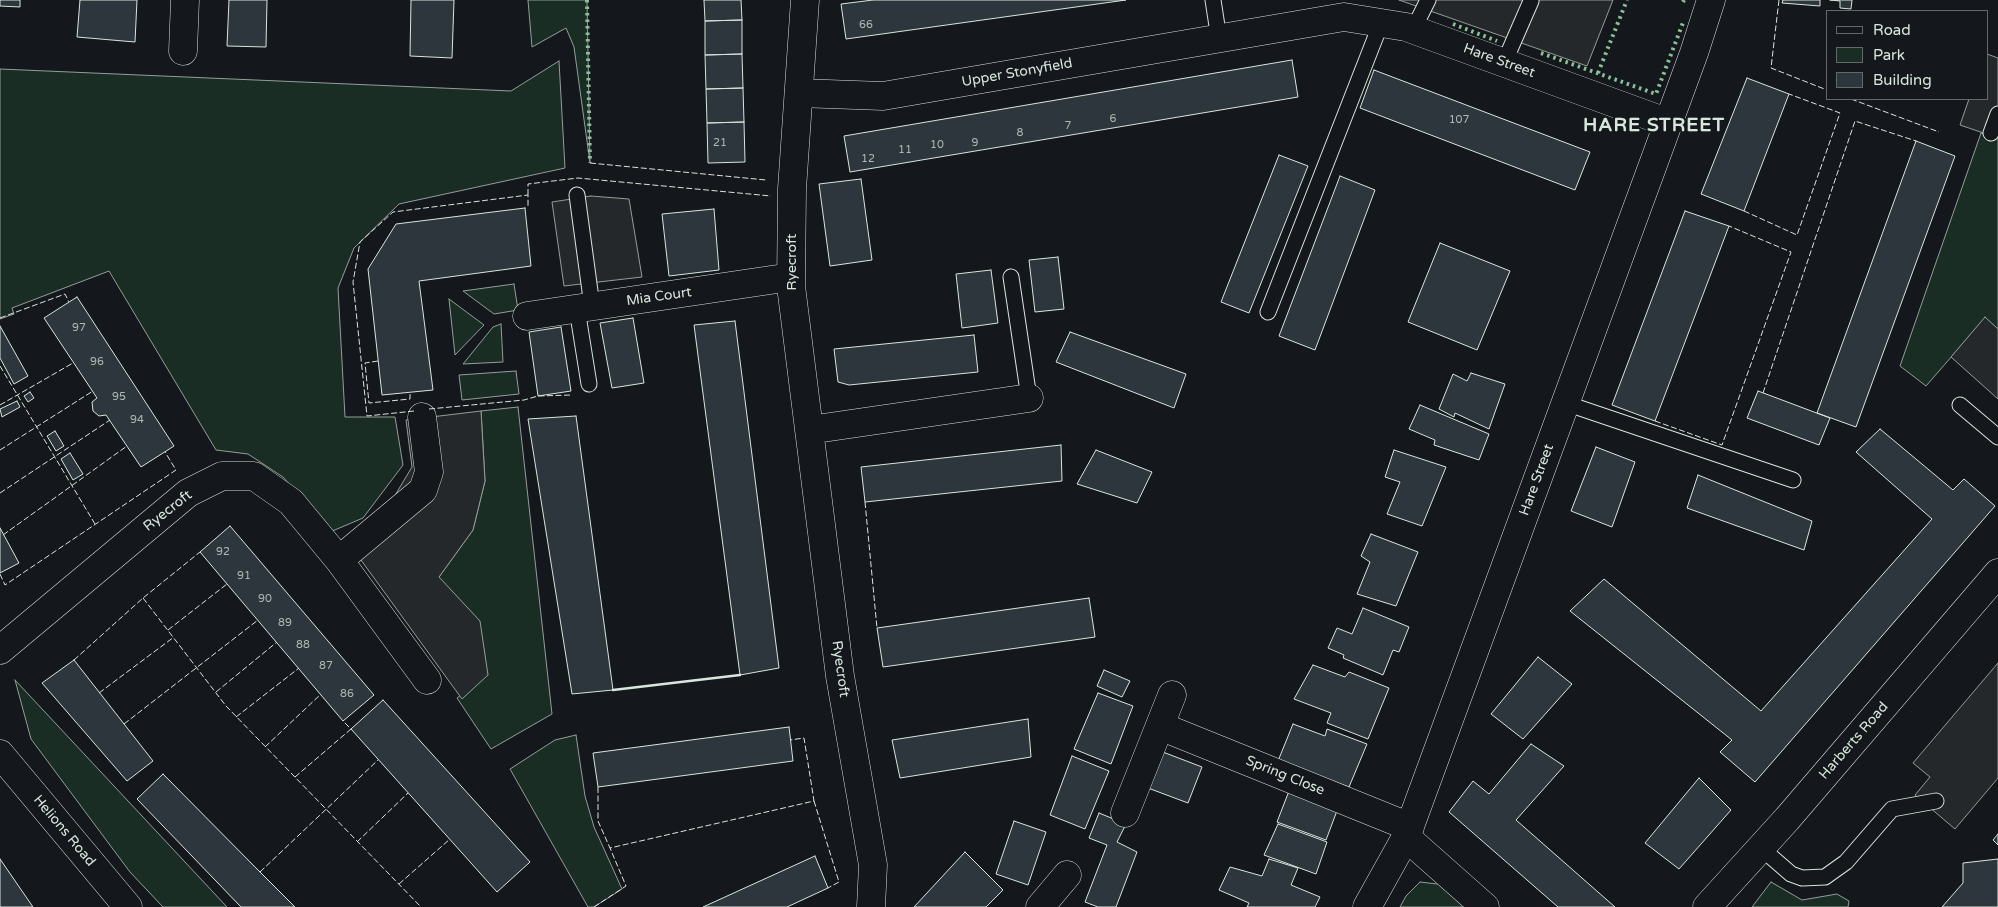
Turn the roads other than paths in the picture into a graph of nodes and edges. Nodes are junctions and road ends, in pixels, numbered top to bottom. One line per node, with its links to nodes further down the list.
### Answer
1 (185, 0): 11 (street)
2 (806, 0): 13 (street)
3 (1213, 0): 10 (lane)
4 (1428, 0): 9 (lane)
5 (1711, 0): 15 (street, Hare Street)
6 (1531, 1): 12 (lane)
7 (1326, 21): 8 (street, Hare Street); 10 (street, Upper Stonyfield)
8 (1381, 23): 9 (street, Hare Street); 21 (lane)
9 (1414, 30): 12 (street, Hare Street)
10 (1219, 39): 13 (street, Upper Stonyfield)
11 (184, 51)
12 (1504, 63): 15 (street, Hare Street)
13 (799, 93): 19 (street, Ryecroft)
14 (1998, 114): 16 (lane)
15 (1669, 122): 25 (street, Hare Street)
16 (1991, 133)
17 (577, 195): 20 (lane)
18 (1011, 277): 24 (lane)
19 (791, 278): 20 (street, Mia Court); 28 (street, Ryecroft)
20 (585, 308): 22 (street, Mia Court); 23 (lane)
21 (1268, 312)
22 (527, 316)
23 (589, 384)
24 (1029, 398): 28 (street)
25 (1565, 403): 30 (lane); 40 (street, Hare Street)
26 (1960, 405): 29 (lane)
27 (422, 417): 31 (street)
28 (809, 430): 44 (street, Ryecroft)
29 (1998, 437)
30 (1793, 480)
31 (339, 560): 33 (street, Ryecroft); 34 (street, Ryecroft)
32 (1998, 573): 41 (street, Harberts Road)
33 (0, 650)
34 (427, 680)
35 (1172, 695): 36 (street)
36 (1160, 726): 39 (street); 40 (street, Spring Close)
37 (1, 760): 43 (street, Helions Road)
38 (1936, 801): 41 (lane)
39 (1125, 813)
40 (1408, 832): 46 (street, Hare Street); 47 (street)
41 (1761, 848): 48 (street, Harberts Road)
42 (1067, 875): 45 (street)
43 (128, 907)
44 (872, 907)
45 (1040, 907)
46 (1367, 907)
47 (1485, 907)
48 (1707, 907)

